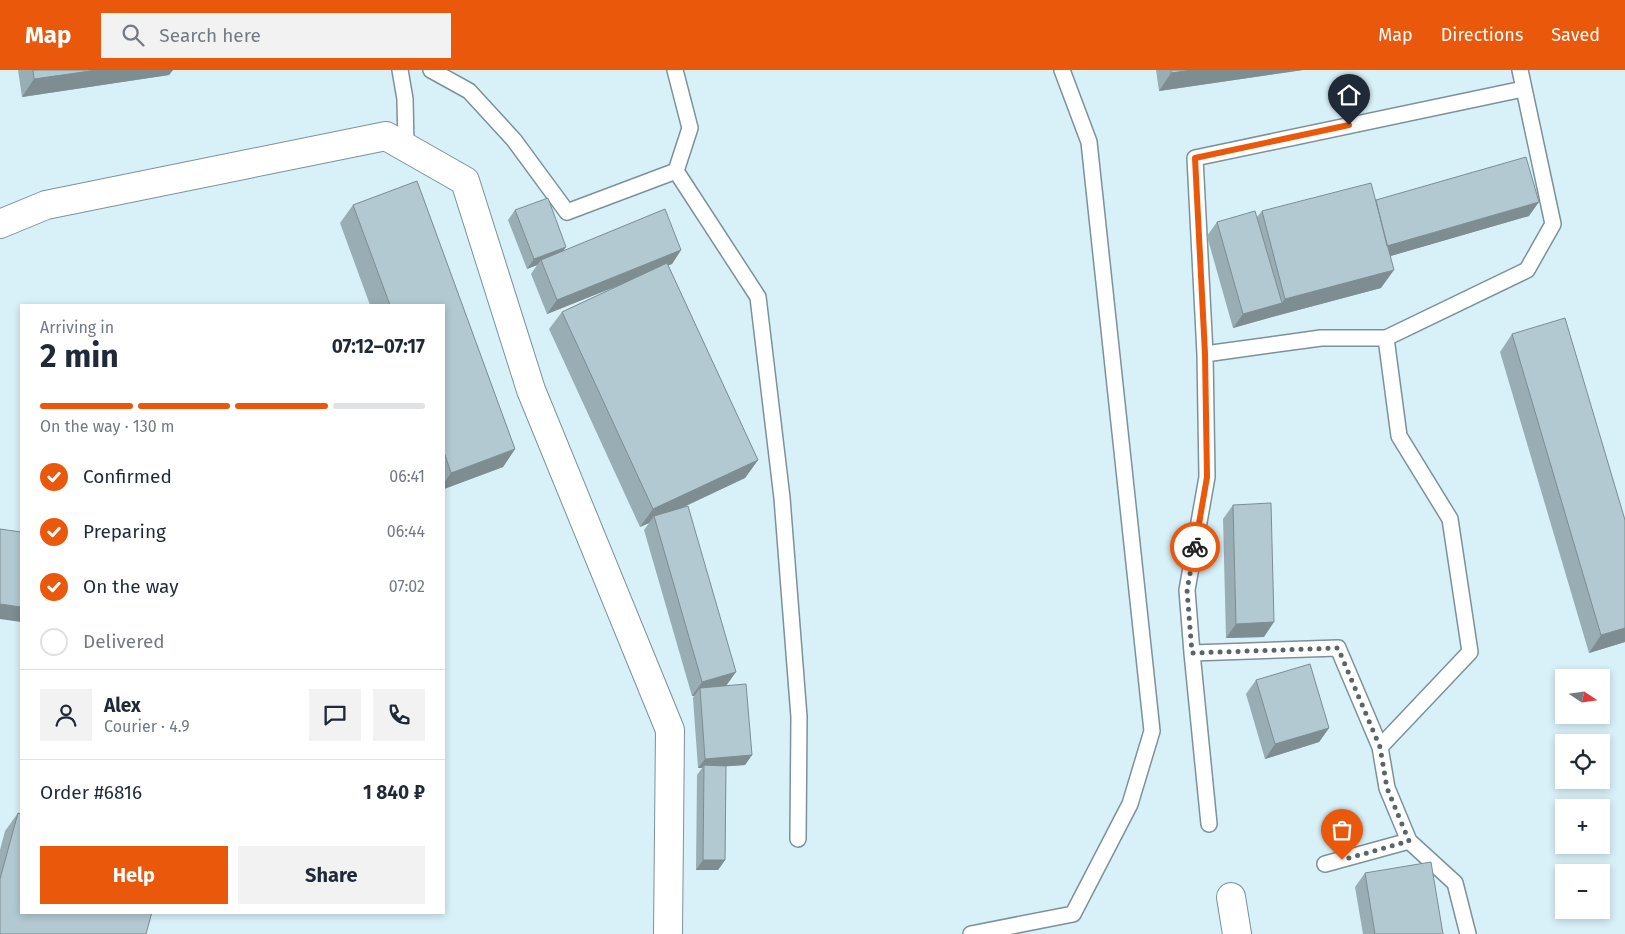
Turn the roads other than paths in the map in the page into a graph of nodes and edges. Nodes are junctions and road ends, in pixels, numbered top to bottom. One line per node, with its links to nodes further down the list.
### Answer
1 (400, 70): 7 (lane)
2 (431, 70): 8 (lane)
3 (675, 70): 8 (lane)
4 (1062, 70): 20 (lane)
5 (1520, 70): 6 (lane)
6 (1523, 89): 10 (lane); 11 (lane)
7 (406, 147): 9 (street); 19 (street)
8 (676, 171): 15 (lane)
9 (0, 224)
10 (1386, 338): 11 (lane); 13 (lane)
11 (1205, 354): 12 (lane)
12 (1192, 653): 13 (lane); 14 (lane)
13 (1380, 747): 16 (lane)
14 (1209, 824)
15 (798, 839)
16 (1409, 841): 17 (lane); 22 (lane)
17 (1325, 864)
18 (1232, 897): 21 (street)
19 (668, 934)
20 (971, 934)
21 (1237, 934)
22 (1468, 934)

